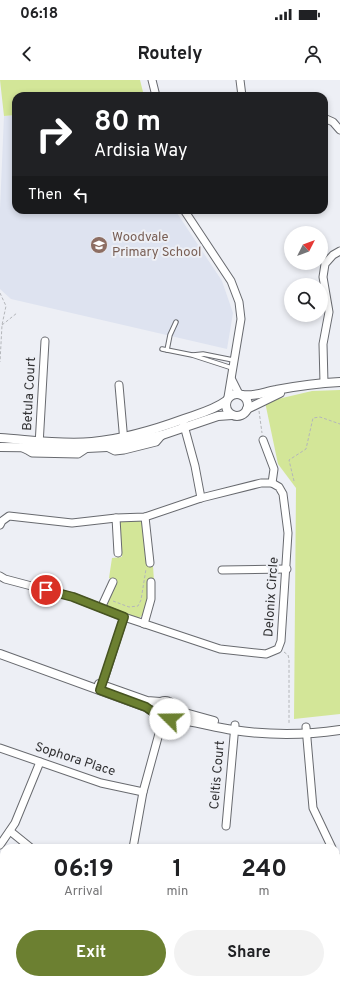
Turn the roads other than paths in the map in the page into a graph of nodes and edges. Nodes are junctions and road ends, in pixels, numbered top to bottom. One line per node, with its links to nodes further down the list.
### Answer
1 (152, 80): 3 (street)
2 (240, 80): 4 (street)
3 (155, 92)
4 (242, 92)
5 (328, 120): 6 (street)
6 (340, 130)
7 (187, 214): 14 (street)
8 (340, 251): 17 (street)
9 (176, 322): 12 (lane)
10 (45, 341): 30 (street, Betula Court)
11 (162, 349): 12 (lane)
12 (167, 350): 13 (lane)
13 (192, 355): 14 (lane); 15 (lane)
14 (233, 360): 15 (street)
15 (232, 368): 16 (street)
16 (231, 378): 21 (street); 22 (street)
17 (324, 382): 18 (street); 20 (street)
18 (340, 382)
19 (119, 385): 29 (street)
20 (298, 387): 21 (street); 23 (street)
21 (241, 395): 22 (street); 23 (street)
22 (227, 399): 24 (street); 25 (street)
23 (246, 409): 24 (street)
24 (232, 415): 25 (street)
25 (183, 423): 26 (street); 29 (street); 36 (street)
26 (162, 435): 29 (street); 33 (street)
27 (0, 438): 30 (street)
28 (263, 440): 35 (street)
29 (123, 441): 30 (street); 33 (street)
30 (39, 444): 32 (street); 34 (street)
31 (0, 447): 32 (street)
32 (18, 447): 34 (street)
33 (107, 447): 34 (street)
34 (87, 448)
35 (272, 483): 36 (street); 42 (street, Delonix Circle)
36 (201, 498): 37 (street)
37 (145, 517): 38 (street); 41 (street)
38 (116, 518): 39 (street); 40 (street)
39 (0, 524)
40 (118, 553)
41 (148, 564)
42 (286, 569): 43 (street); 49 (street, Delonix Circle)
43 (222, 570)
44 (0, 576): 47 (street, Delonix Circle)
45 (113, 582): 47 (street)
46 (151, 582): 49 (street)
47 (103, 605): 48 (street, Delonix Circle)
48 (124, 617): 49 (street, Delonix Circle); 52 (street)
49 (144, 624)
50 (0, 649): 52 (street)
51 (0, 654): 52 (street)
52 (101, 688): 53 (street); 55 (street)
53 (160, 702): 54 (street); 55 (street)
54 (174, 706): 55 (street); 57 (street)
55 (163, 718): 57 (street); 62 (street)
56 (340, 725): 58 (street)
57 (235, 728): 58 (street); 63 (street, Celtis Court)
58 (307, 730): 59 (street); 68 (street)
59 (340, 730)
60 (0, 748): 61 (street, Sophora Place)
61 (40, 762): 62 (street, Sophora Place); 64 (street)
62 (143, 792): 67 (street)
63 (226, 826)
64 (10, 831): 65 (street); 66 (street)
65 (1, 844)
66 (26, 844)
67 (134, 844)
68 (330, 844)

